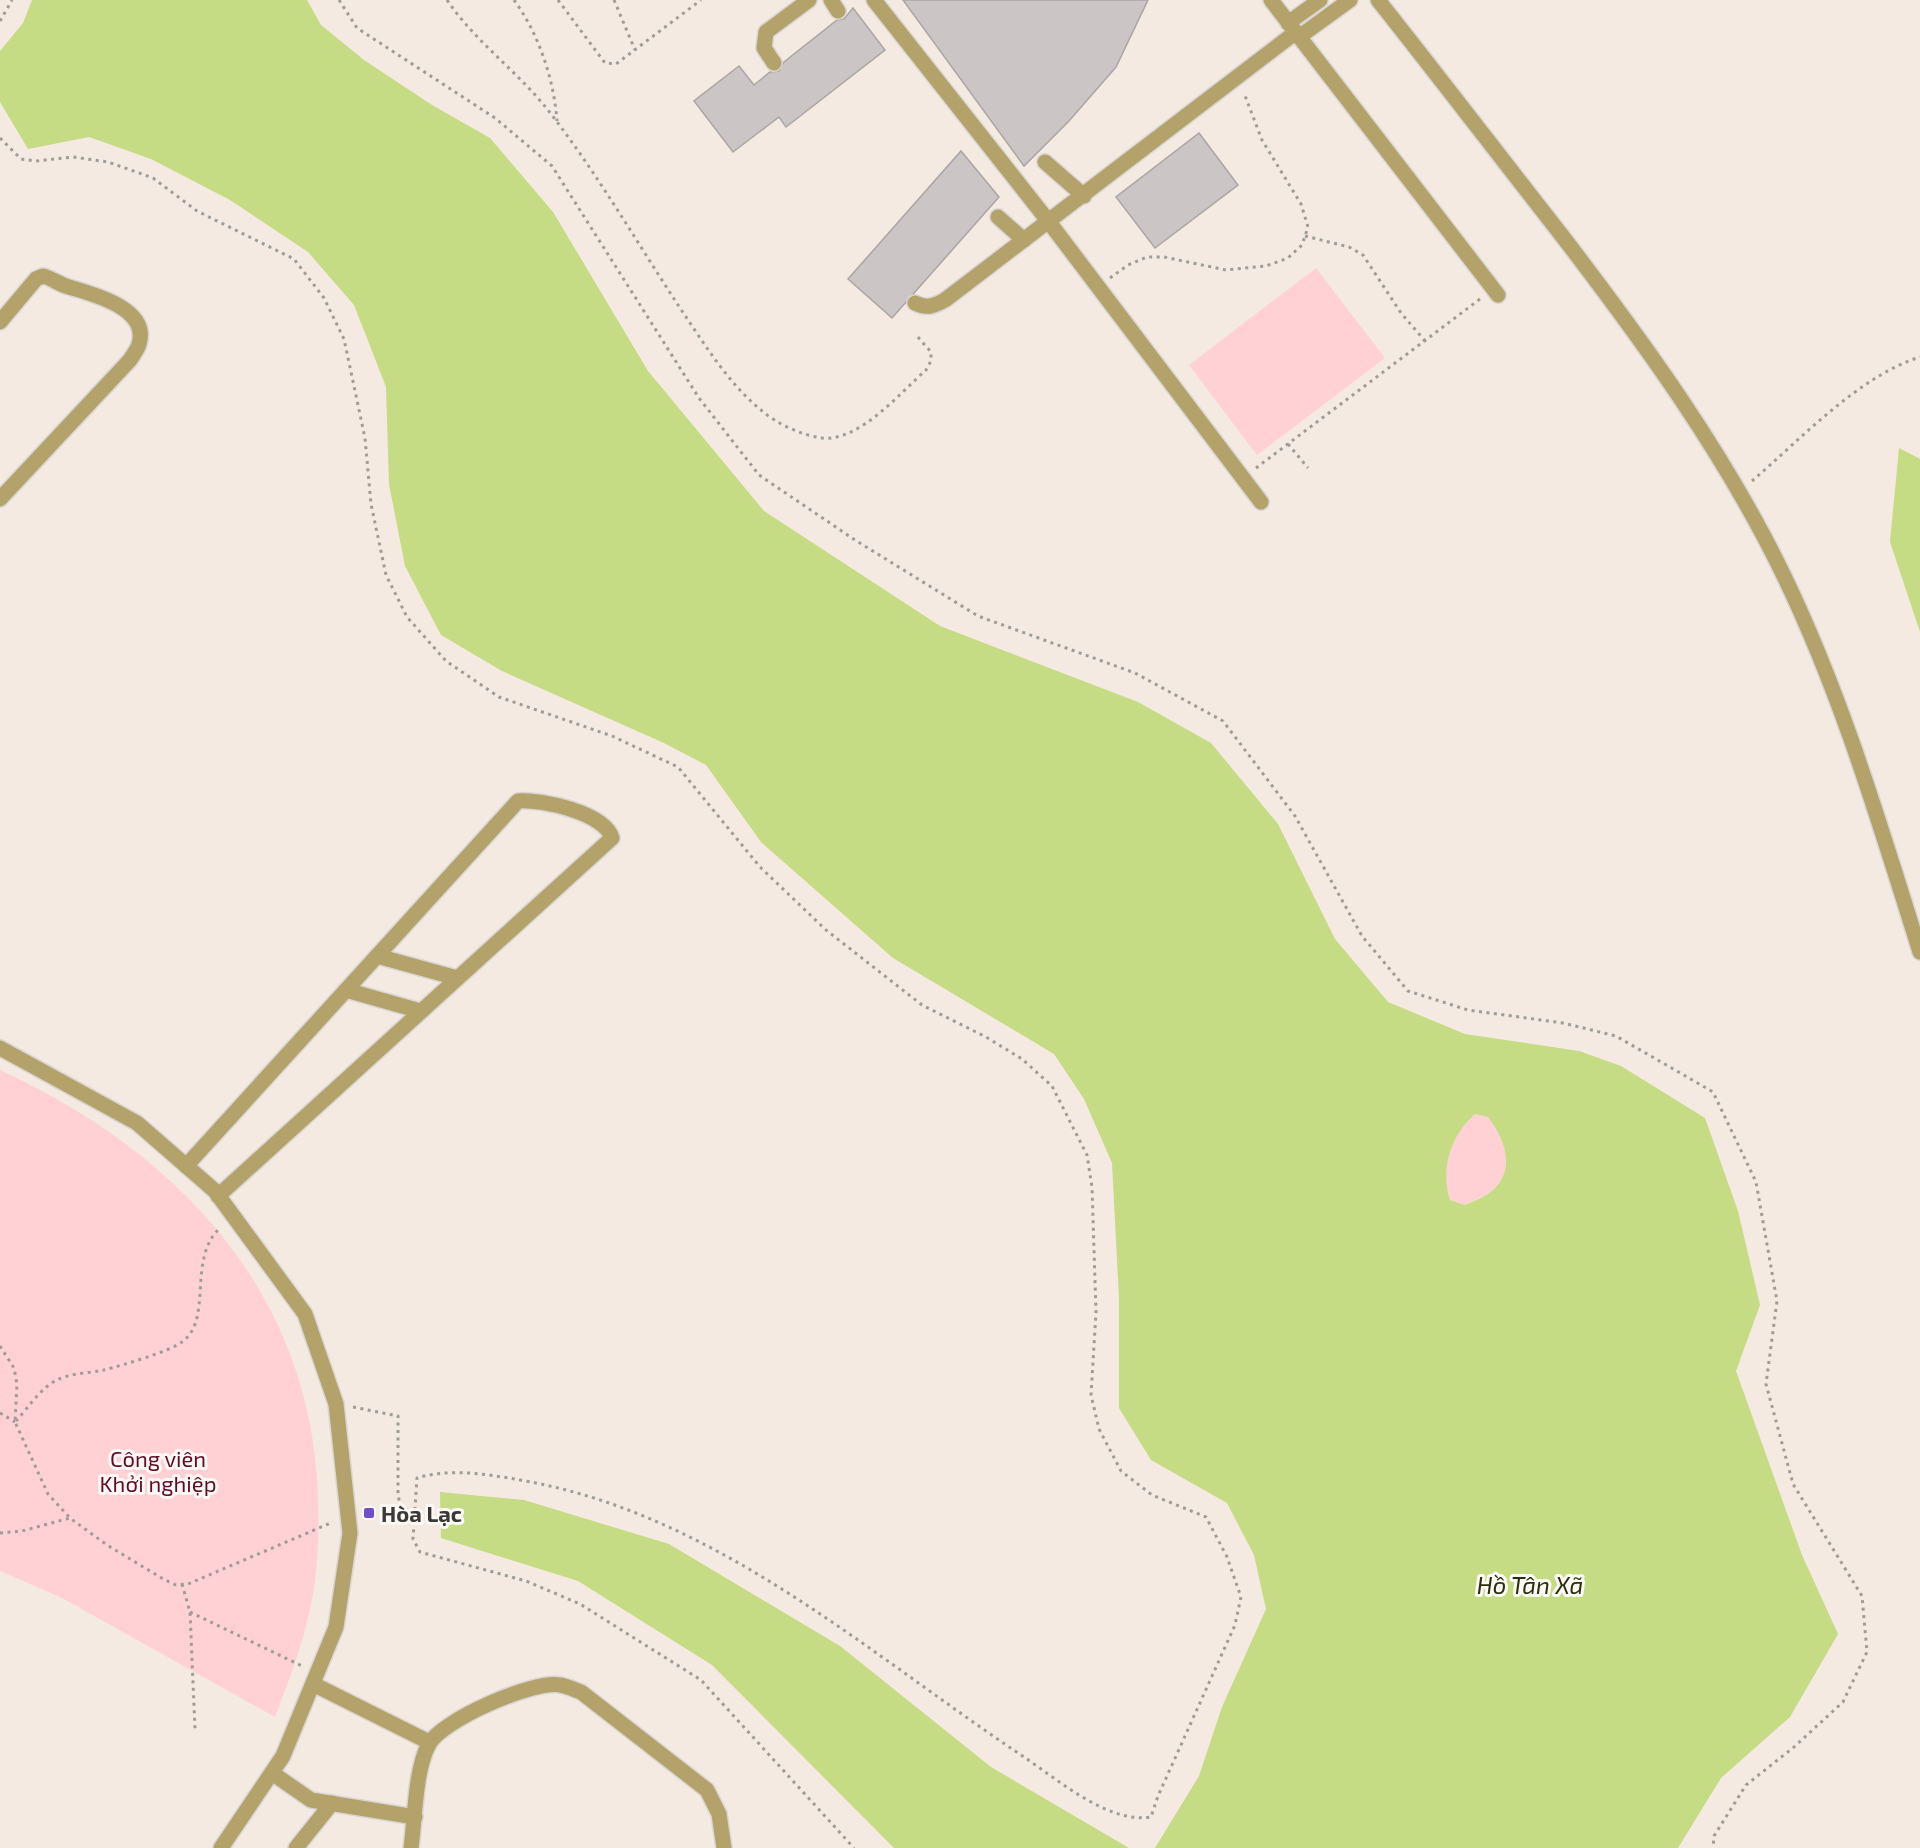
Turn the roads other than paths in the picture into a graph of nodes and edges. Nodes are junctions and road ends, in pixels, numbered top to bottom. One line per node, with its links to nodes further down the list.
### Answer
1 (809, 0): 8 (street)
2 (874, 0): 12 (street)
3 (1271, 0): 7 (street)
4 (1320, 0): 7 (street)
5 (1350, 0): 7 (street)
6 (1378, 0): 19 (street)
7 (1294, 31): 10 (street); 14 (street)
8 (774, 63)
9 (1045, 162): 10 (street)
10 (1084, 196): 12 (street)
11 (998, 217): 13 (street)
12 (1049, 222): 13 (street); 18 (street)
13 (1024, 240): 15 (street)
14 (1498, 295)
15 (915, 303)
16 (0, 322): 17 (street)
17 (0, 499)
18 (1261, 502)
19 (1920, 951)
20 (377, 956): 21 (street); 21 (street); 22 (street)
21 (457, 978): 23 (street)
22 (346, 990): 23 (street); 25 (street)
23 (420, 1011): 26 (street)
24 (0, 1048): 25 (street)
25 (186, 1166): 26 (street)
26 (218, 1196): 27 (street)
27 (315, 1678): 28 (street); 29 (street)
28 (429, 1742): 31 (street); 35 (street)
29 (272, 1773): 30 (street); 32 (street)
30 (332, 1803): 31 (street); 33 (street)
31 (415, 1817): 34 (street)
32 (221, 1848)
33 (296, 1848)
34 (411, 1848)
35 (724, 1848)

